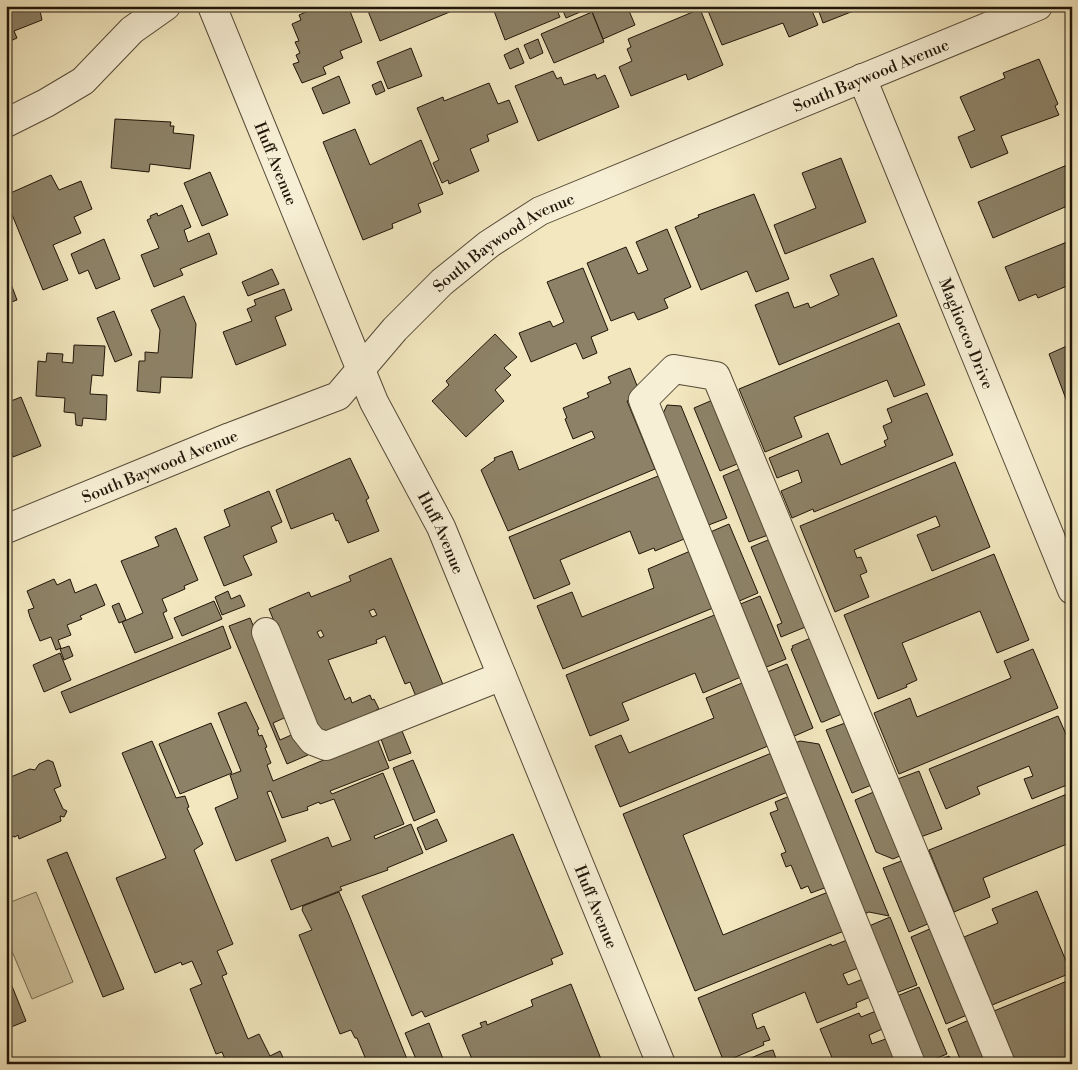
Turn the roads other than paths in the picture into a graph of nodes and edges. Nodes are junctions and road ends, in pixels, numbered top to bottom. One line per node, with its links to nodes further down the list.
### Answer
1 (166, 6): 5 (street)
2 (212, 6): 6 (street, Huff Avenue)
3 (1038, 6): 4 (street, South Baywood Avenue)
4 (862, 78): 6 (street, South Baywood Avenue); 8 (street, Magliocco Drive)
5 (6, 123)
6 (361, 369): 7 (street, South Baywood Avenue); 10 (street, Huff Avenue)
7 (6, 529)
8 (1072, 590)
9 (266, 632): 10 (street)
10 (502, 676): 11 (street, Huff Avenue)
11 (661, 1064)
12 (911, 1064): 13 (street)
13 (1001, 1064)

